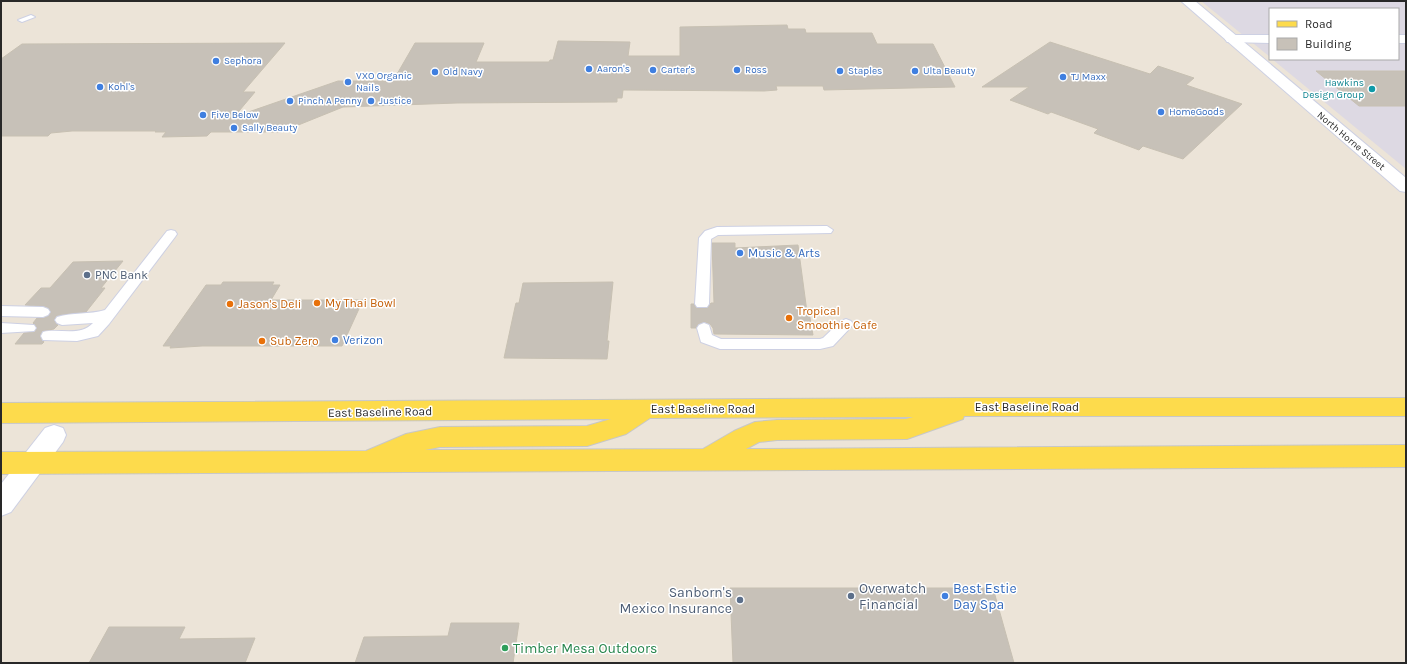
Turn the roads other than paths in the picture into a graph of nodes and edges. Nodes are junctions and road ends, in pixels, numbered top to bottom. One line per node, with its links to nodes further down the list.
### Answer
1 (1187, 1): 5 (street, North Horne Street)
2 (31, 17): 3 (lane)
3 (22, 20)
4 (1269, 39): 5 (street)
5 (1232, 40): 6 (street, North Horne Street)
6 (1406, 187)
7 (827, 230): 9 (lane)
8 (171, 234): 12 (lane)
9 (702, 304)
10 (87, 310): 12 (lane)
11 (1, 311): 14 (lane)
12 (110, 313): 17 (lane)
13 (1, 320): 14 (lane)
14 (32, 324): 16 (lane); 19 (lane)
15 (846, 324): 18 (lane)
16 (1, 328)
17 (55, 328)
18 (704, 328)
19 (1, 336)
20 (970, 407): 21 (main road, East Baseline Road); 22 (main road, East Baseline Road); 26 (main road)
21 (1406, 407)
22 (646, 409): 23 (main road, East Baseline Road); 27 (main road)
23 (1, 413)
24 (54, 435): 28 (street)
25 (1406, 456): 26 (main road)
26 (708, 459): 27 (main road)
27 (370, 461): 28 (main road)
28 (32, 462): 29 (main road); 30 (street)
29 (1, 463)
30 (1, 504)

